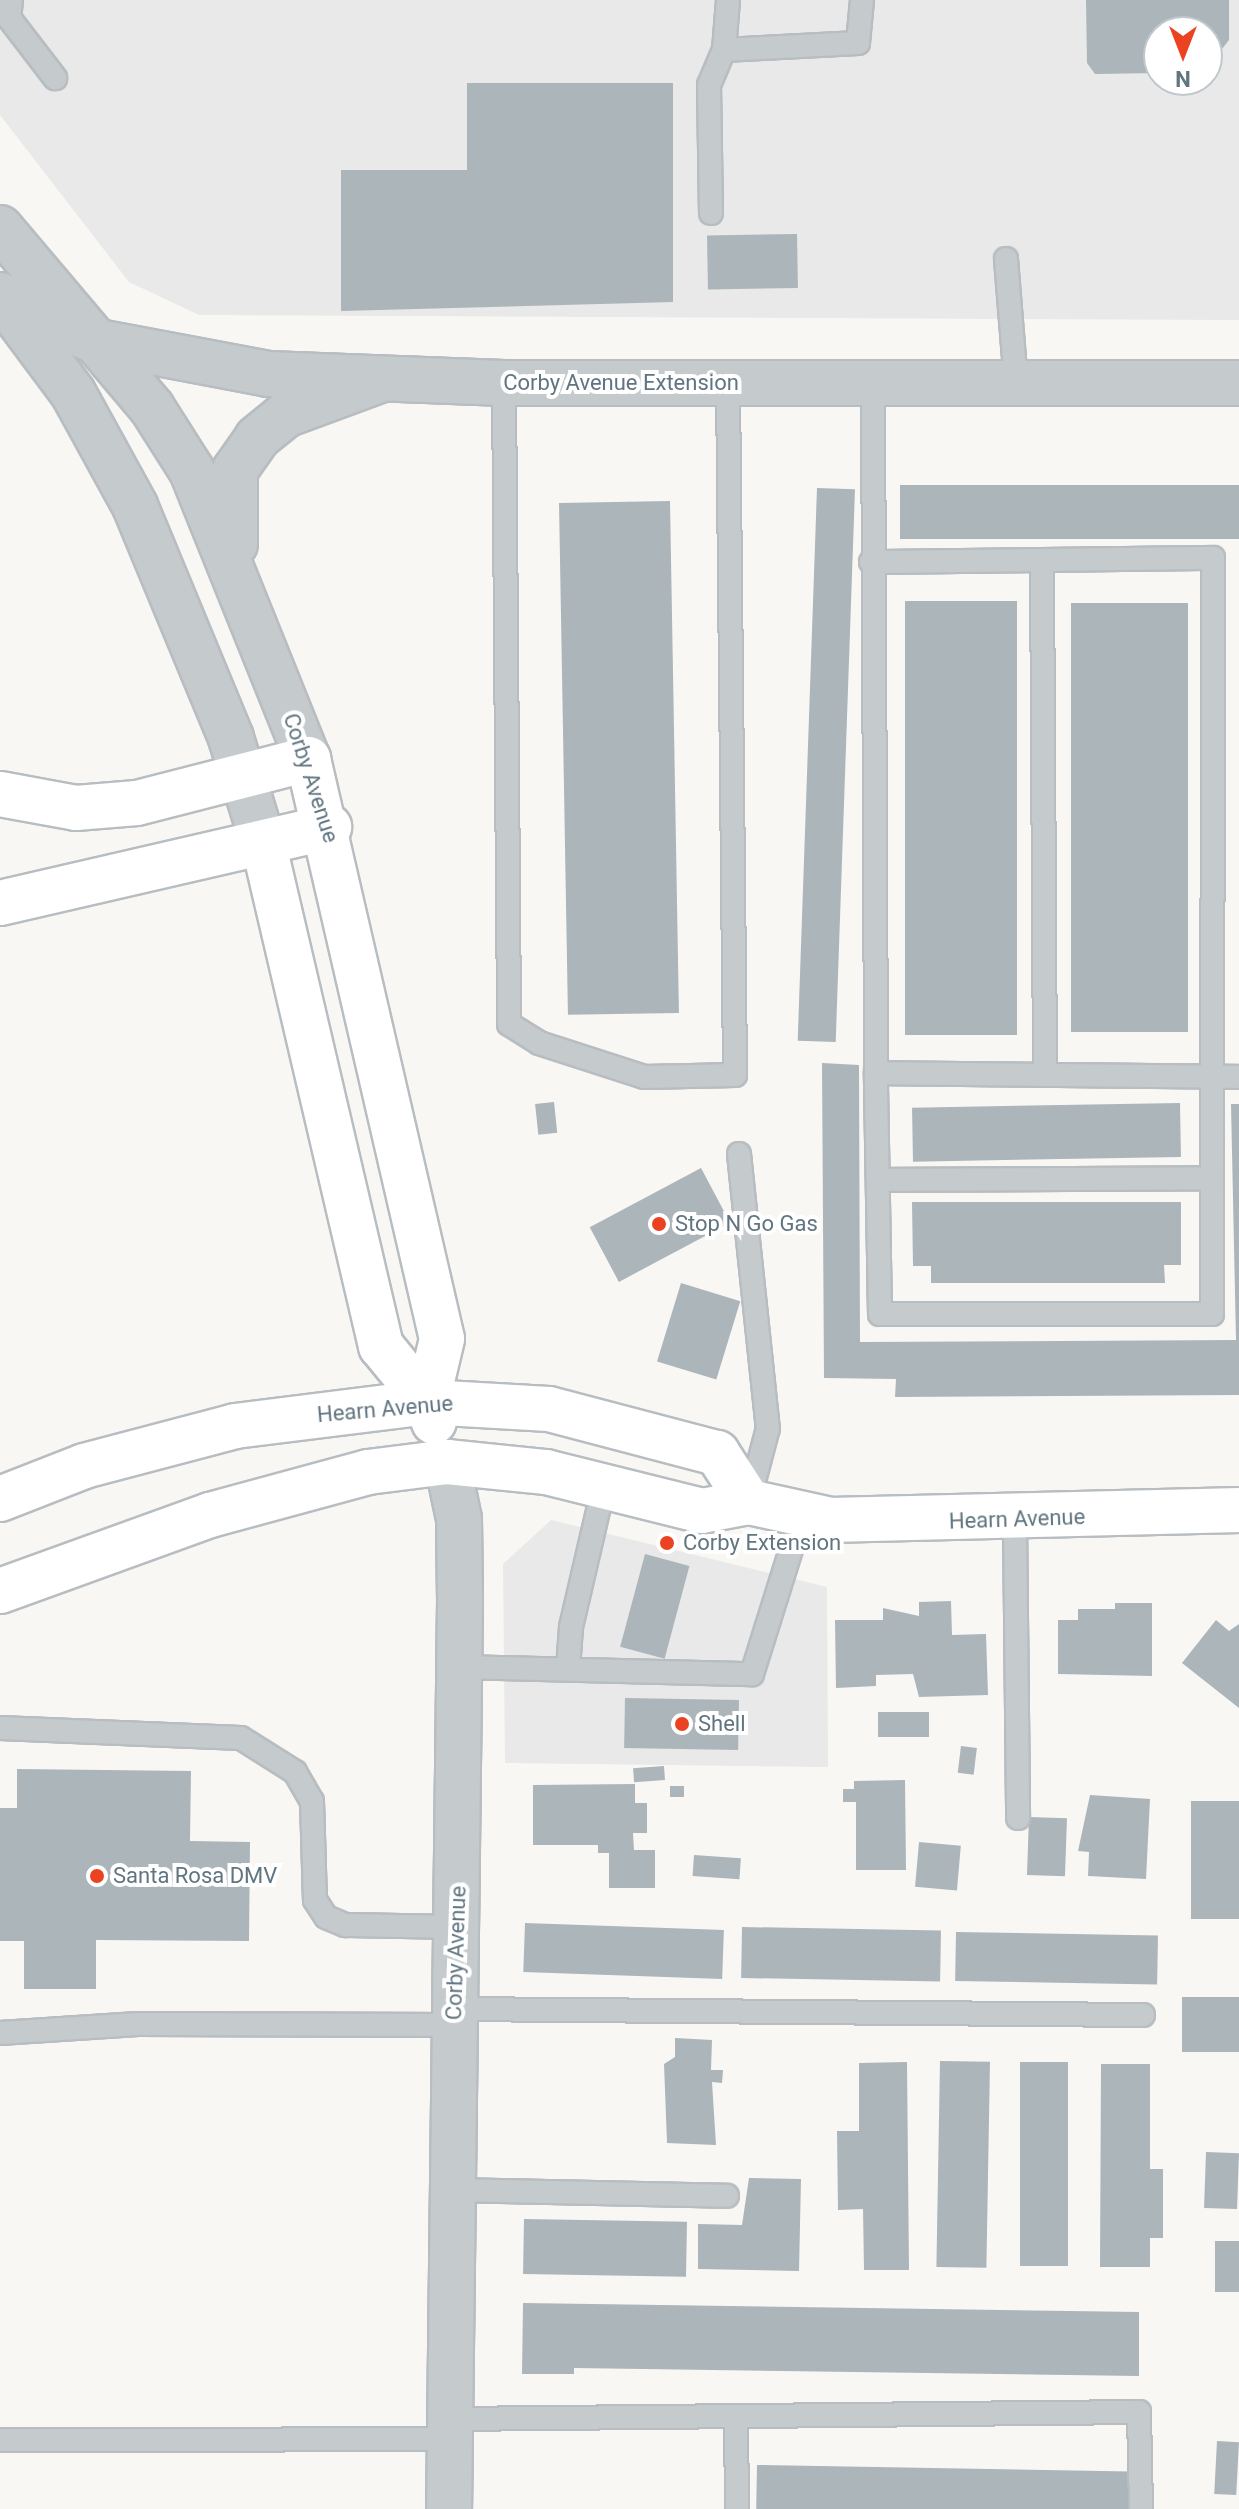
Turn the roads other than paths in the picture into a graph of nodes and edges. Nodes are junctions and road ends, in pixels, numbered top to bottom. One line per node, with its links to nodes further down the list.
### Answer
1 (728, 0): 4 (lane)
2 (862, 0): 4 (lane)
3 (7, 12): 5 (lane)
4 (724, 50): 6 (lane)
5 (55, 78)
6 (711, 213)
7 (0, 228): 10 (street, Corby Avenue)
8 (1006, 259): 13 (lane)
9 (6, 302): 10 (street, Corby Avenue Extension); 21 (street, Corby Avenue)
10 (99, 342): 11 (street, Corby Avenue Extension); 19 (street, Corby Avenue)
11 (377, 381): 12 (street, Corby Avenue Extension); 19 (street)
12 (504, 383): 15 (street, Corby Avenue Extension); 15 (lane)
13 (1016, 383): 14 (street, Corby Avenue Extension); 16 (street, Corby Avenue Extension)
14 (1239, 383)
15 (728, 384): 16 (street, Corby Avenue Extension)
16 (873, 384): 18 (lane)
17 (1042, 560): 18 (lane); 27 (lane); 28 (lane)
18 (871, 562): 26 (lane)
19 (238, 578): 20 (street, Corby Avenue)
20 (308, 759): 21 (main road); 23 (main road, Corby Avenue)
21 (244, 780): 22 (main road); 24 (street, Corby Avenue)
22 (0, 794)
23 (329, 827): 24 (main road); 33 (main road, Corby Avenue)
24 (264, 846): 25 (main road); 33 (main road, Corby Avenue)
25 (0, 903)
26 (876, 1073): 27 (lane); 32 (lane)
27 (1045, 1075): 28 (lane)
28 (1213, 1077): 29 (lane); 31 (lane)
29 (1239, 1077)
30 (739, 1154): 37 (lane)
31 (1212, 1178): 32 (lane); 32 (lane)
32 (878, 1180)
33 (427, 1402): 34 (main road, Corby Avenue); 36 (main road, Hearn Avenue); 37 (main road, Hearn Avenue)
34 (447, 1462): 35 (main road, Hearn Avenue); 41 (main road, Hearn Avenue); 42 (street, Corby Avenue)
35 (604, 1485): 37 (main road, Hearn Avenue); 43 (lane)
36 (0, 1499)
37 (749, 1502): 39 (main road, Hearn Avenue)
38 (1239, 1510): 40 (main road, Hearn Avenue)
39 (801, 1518): 40 (main road, Hearn Avenue); 43 (lane)
40 (1015, 1520): 45 (lane)
41 (0, 1591)
42 (460, 1667): 43 (lane); 46 (street, Corby Avenue)
43 (568, 1669)
44 (0, 1728): 46 (lane)
45 (1018, 1818)
46 (458, 1927): 48 (street, Corby Avenue)
47 (1143, 2015): 48 (lane)
48 (454, 2017): 49 (lane); 50 (street, Corby Avenue)
49 (0, 2033)
50 (452, 2190): 51 (lane); 53 (street, Corby Avenue)
51 (727, 2196)
52 (736, 2416): 53 (lane); 56 (lane); 57 (lane)
53 (450, 2429): 54 (lane); 55 (street, Corby Avenue)
54 (0, 2440)
55 (449, 2509)
56 (737, 2509)
57 (1141, 2509)

